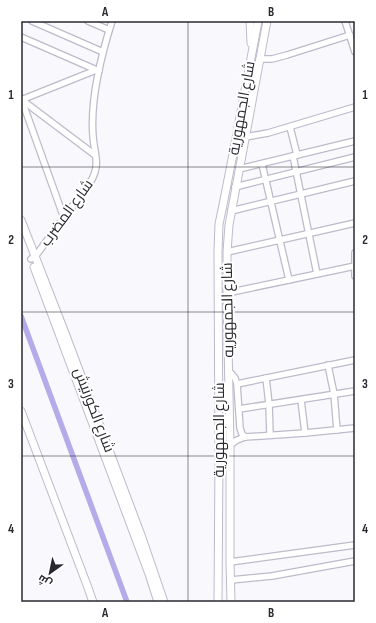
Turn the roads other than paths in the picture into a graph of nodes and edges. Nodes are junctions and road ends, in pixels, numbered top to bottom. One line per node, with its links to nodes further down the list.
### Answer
1 (32, 21): 11 (street)
2 (88, 21): 8 (street)
3 (112, 21): 8 (street, شارع المضرب)
4 (250, 21): 5 (street); 13 (main road)
5 (257, 21): 13 (main road, شارع الجمهورية)
6 (267, 21): 14 (main road, شارع الجمهوريه)
7 (345, 21): 9 (street)
8 (110, 30): 11 (street, شارع المضرب)
9 (350, 35): 12 (street); 14 (street)
10 (21, 37): 15 (street)
11 (103, 52): 15 (street, شارع المضرب)
12 (355, 52)
13 (251, 56): 16 (main road, شارع الجمهورية)
14 (259, 59): 17 (main road, شارع الجمهوريه)
15 (98, 71): 18 (street); 23 (street, شارع المضرب)
16 (247, 80): 17 (main road); 58 (main road, شارع الجمهورية)
17 (255, 81): 21 (main road, شارع الجمهوريه)
18 (21, 100): 23 (street); 35 (street)
19 (355, 107): 20 (street)
20 (290, 127): 21 (street); 24 (street)
21 (245, 137): 27 (main road, شارع الجمهوريه)
22 (355, 141): 24 (street)
23 (95, 155): 35 (street, شارع المضرب)
24 (295, 156): 26 (street); 28 (street)
25 (355, 157): 28 (street)
26 (262, 164): 27 (street); 29 (street)
27 (238, 169): 31 (main road, شارع الجمهوريه)
28 (296, 172): 29 (street); 32 (street)
29 (266, 179): 31 (street); 33 (street)
30 (355, 181): 32 (street)
31 (235, 187): 34 (main road, شارع الجمهوريه)
32 (300, 194): 33 (street); 39 (street)
33 (271, 201): 34 (street); 40 (street)
34 (231, 211): 41 (main road, شارع الجمهوريه)
35 (64, 218): 43 (street, شارع المضرب)
36 (21, 220): 43 (main road, شارع الكورنيش)
37 (355, 223): 39 (street)
38 (21, 233): 43 (main road, شارع الكورنيش)
39 (308, 234): 40 (street); 45 (street)
40 (280, 240): 41 (street); 47 (street)
41 (227, 252): 48 (main road, شارع الجمهوريه)
42 (355, 253): 44 (street)
43 (33, 258): 75 (main road, شارع الكورنيش); 76 (main road, شارع الكورنيش)
44 (355, 266): 45 (street); 46 (street)
45 (317, 274): 47 (street)
46 (355, 276)
47 (289, 280): 48 (street)
48 (227, 293): 51 (main road, شارع الجمهوريه)
49 (355, 360): 50 (street)
50 (328, 366): 52 (street); 55 (street)
51 (229, 371): 53 (street); 59 (main road, شارع الجمهوريه)
52 (266, 378): 53 (street); 57 (street)
53 (238, 384): 60 (street)
54 (355, 391): 55 (street)
55 (334, 394): 56 (street); 65 (street)
56 (301, 400): 57 (street); 66 (street)
57 (269, 404): 60 (street); 67 (street)
58 (219, 406): 59 (main road); 62 (main road, شارع الجمهورية)
59 (230, 406): 63 (main road, شارع الجمهوريه)
60 (239, 409): 68 (street)
61 (21, 411): 74 (main road)
62 (219, 418): 63 (main road); 77 (main road, شارع الجمهورية)
63 (230, 418): 69 (main road, شارع الجمهوريه)
64 (355, 428): 65 (street)
65 (338, 430): 66 (street)
66 (305, 433): 67 (street)
67 (270, 435): 68 (street)
68 (245, 437): 69 (street)
69 (230, 445): 72 (main road, شارع الجمهوريه)
70 (355, 545): 72 (street)
71 (355, 561): 73 (street)
72 (230, 562): 73 (main road, شارع الجمهوريه)
73 (230, 580): 78 (main road, شارع الجمهوريه)
74 (93, 602)
75 (158, 602)
76 (164, 602)
77 (218, 602)
78 (231, 602)

